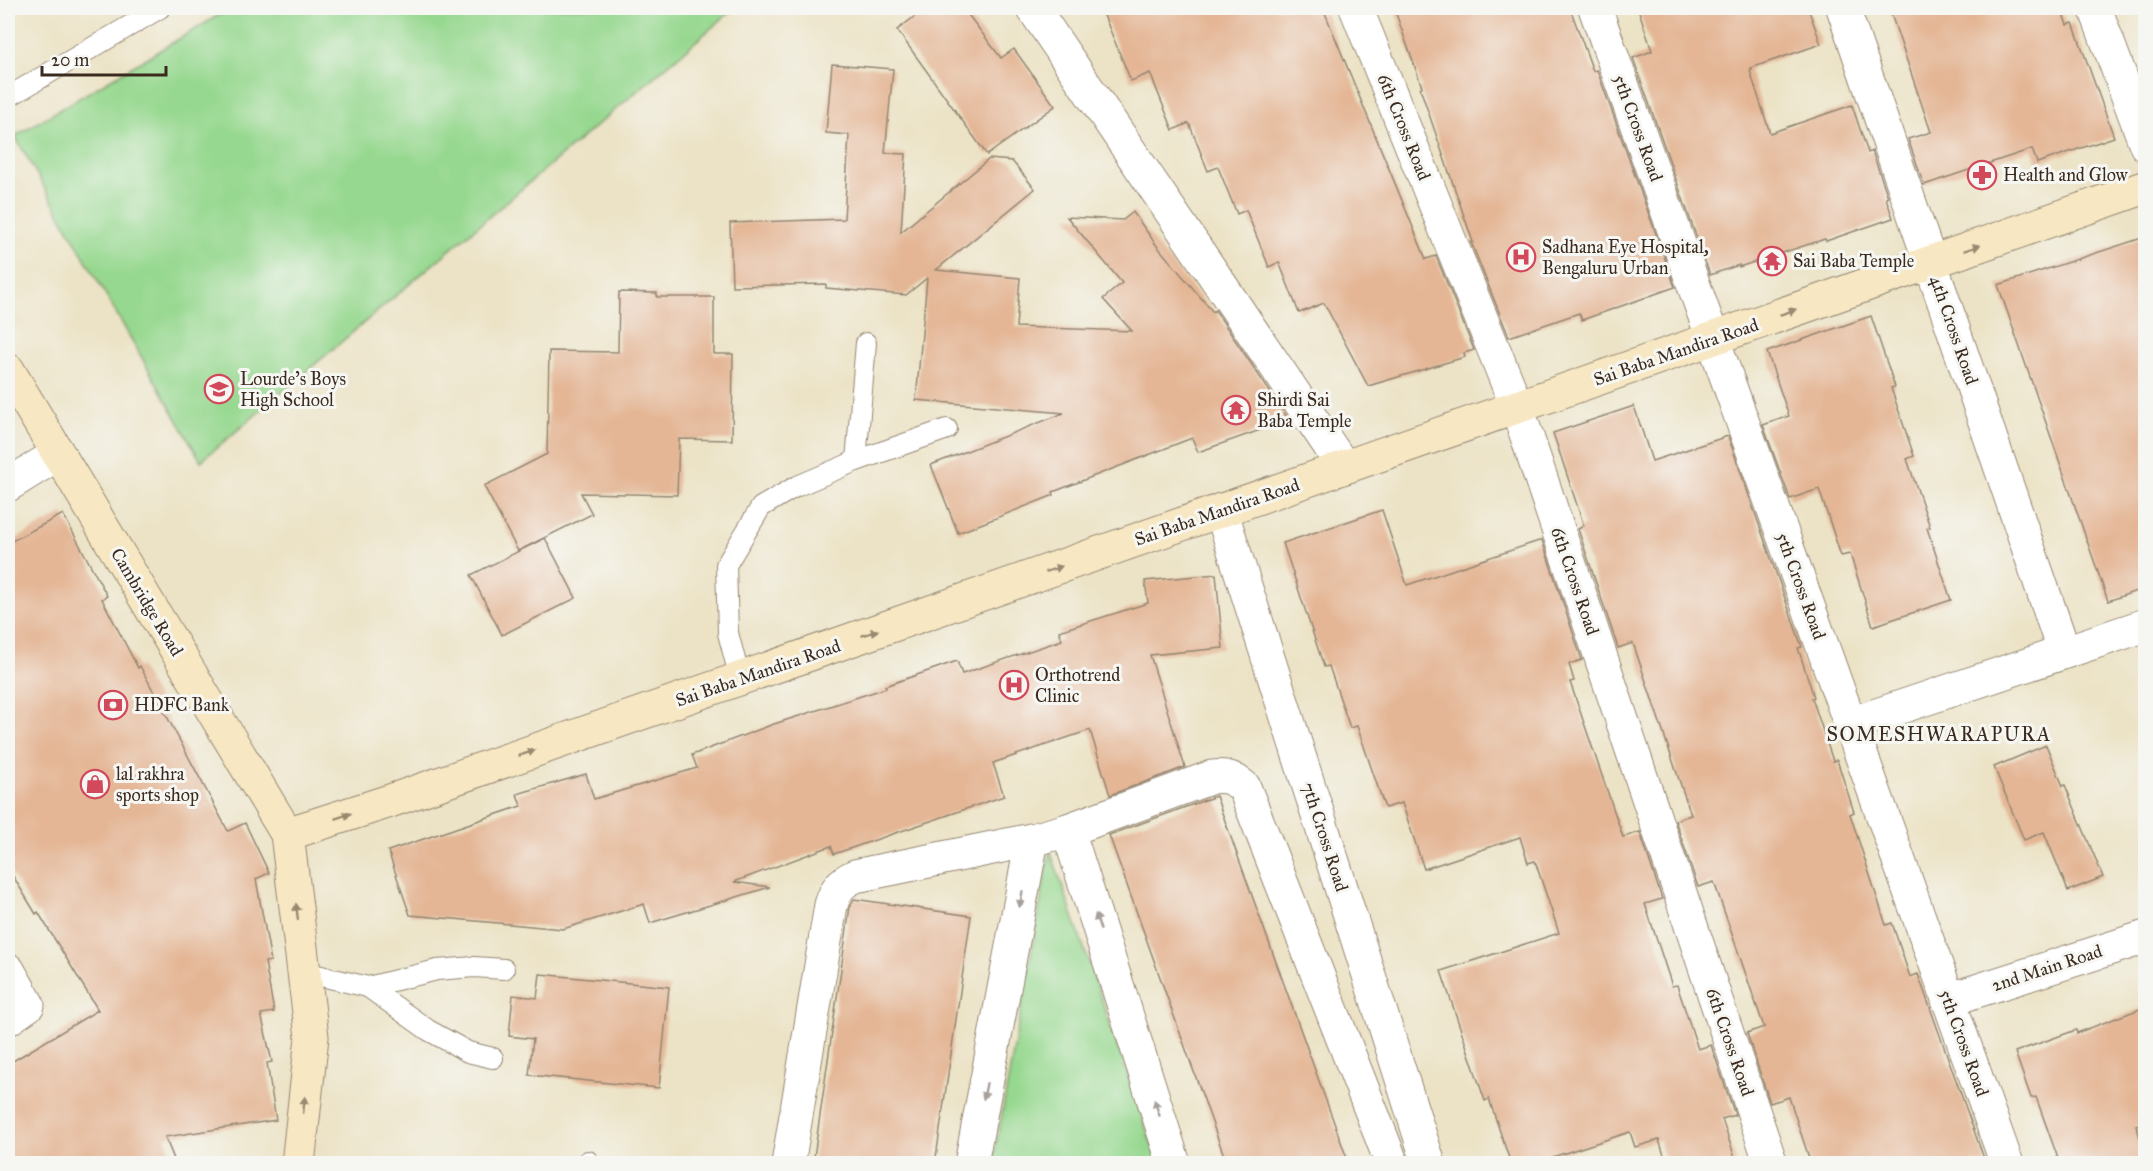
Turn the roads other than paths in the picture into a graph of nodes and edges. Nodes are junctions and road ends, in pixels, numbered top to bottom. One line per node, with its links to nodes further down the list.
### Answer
1 (160, 8): 7 (lane)
2 (1033, 8): 18 (street)
3 (1356, 8): 14 (street, 6th Cross Road)
4 (1595, 8): 11 (street, 5th Cross Road)
5 (1843, 8): 10 (street, 4th Cross Road)
6 (2095, 8): 8 (street)
7 (8, 97)
8 (2145, 145)
9 (2145, 188): 10 (street, Sai Baba Mandira Road, one-way to 9)
10 (1931, 263): 11 (street, Sai Baba Mandira Road, one-way to 10); 22 (street, 4th Cross Road)
11 (1713, 339): 14 (street, Sai Baba Mandira Road); 24 (street, 5th Cross Road)
12 (866, 343): 17 (lane)
13 (8, 370): 16 (street, Cambridge Road)
14 (1517, 408): 18 (street, Sai Baba Mandira Road); 42 (street, 6th Cross Road)
15 (947, 429): 17 (lane)
16 (58, 454): 19 (street); 26 (street, Cambridge Road)
17 (856, 461): 23 (lane)
18 (1344, 468): 20 (street, Sai Baba Mandira Road)
19 (8, 485)
20 (1221, 510): 23 (street, Sai Baba Mandira Road, one-way to 20); 41 (street, 7th Cross Road)
21 (2145, 625): 22 (street)
22 (2064, 652): 24 (street)
23 (740, 679): 26 (street, Sai Baba Mandira Road, one-way to 23)
24 (1850, 724): 33 (street, 5th Cross Road)
25 (1068, 830): 27 (street); 39 (street, one-way to 25); 40 (street)
26 (287, 834): 31 (street, one-way to 26)
27 (1032, 840): 37 (street); 38 (street, one-way to 38)
28 (2145, 937): 33 (street, 2nd Main Road)
29 (504, 969): 32 (lane)
30 (8, 970): 34 (street)
31 (304, 972): 32 (lane); 36 (street, one-way to 31)
32 (368, 987): 35 (lane)
33 (1948, 1000): 43 (street, 5th Cross Road)
34 (8, 1019)
35 (493, 1058)
36 (298, 1164)
37 (788, 1164)
38 (971, 1164)
39 (1174, 1164)
40 (1392, 1164)
41 (1429, 1164)
42 (1771, 1164)
43 (2007, 1164)

